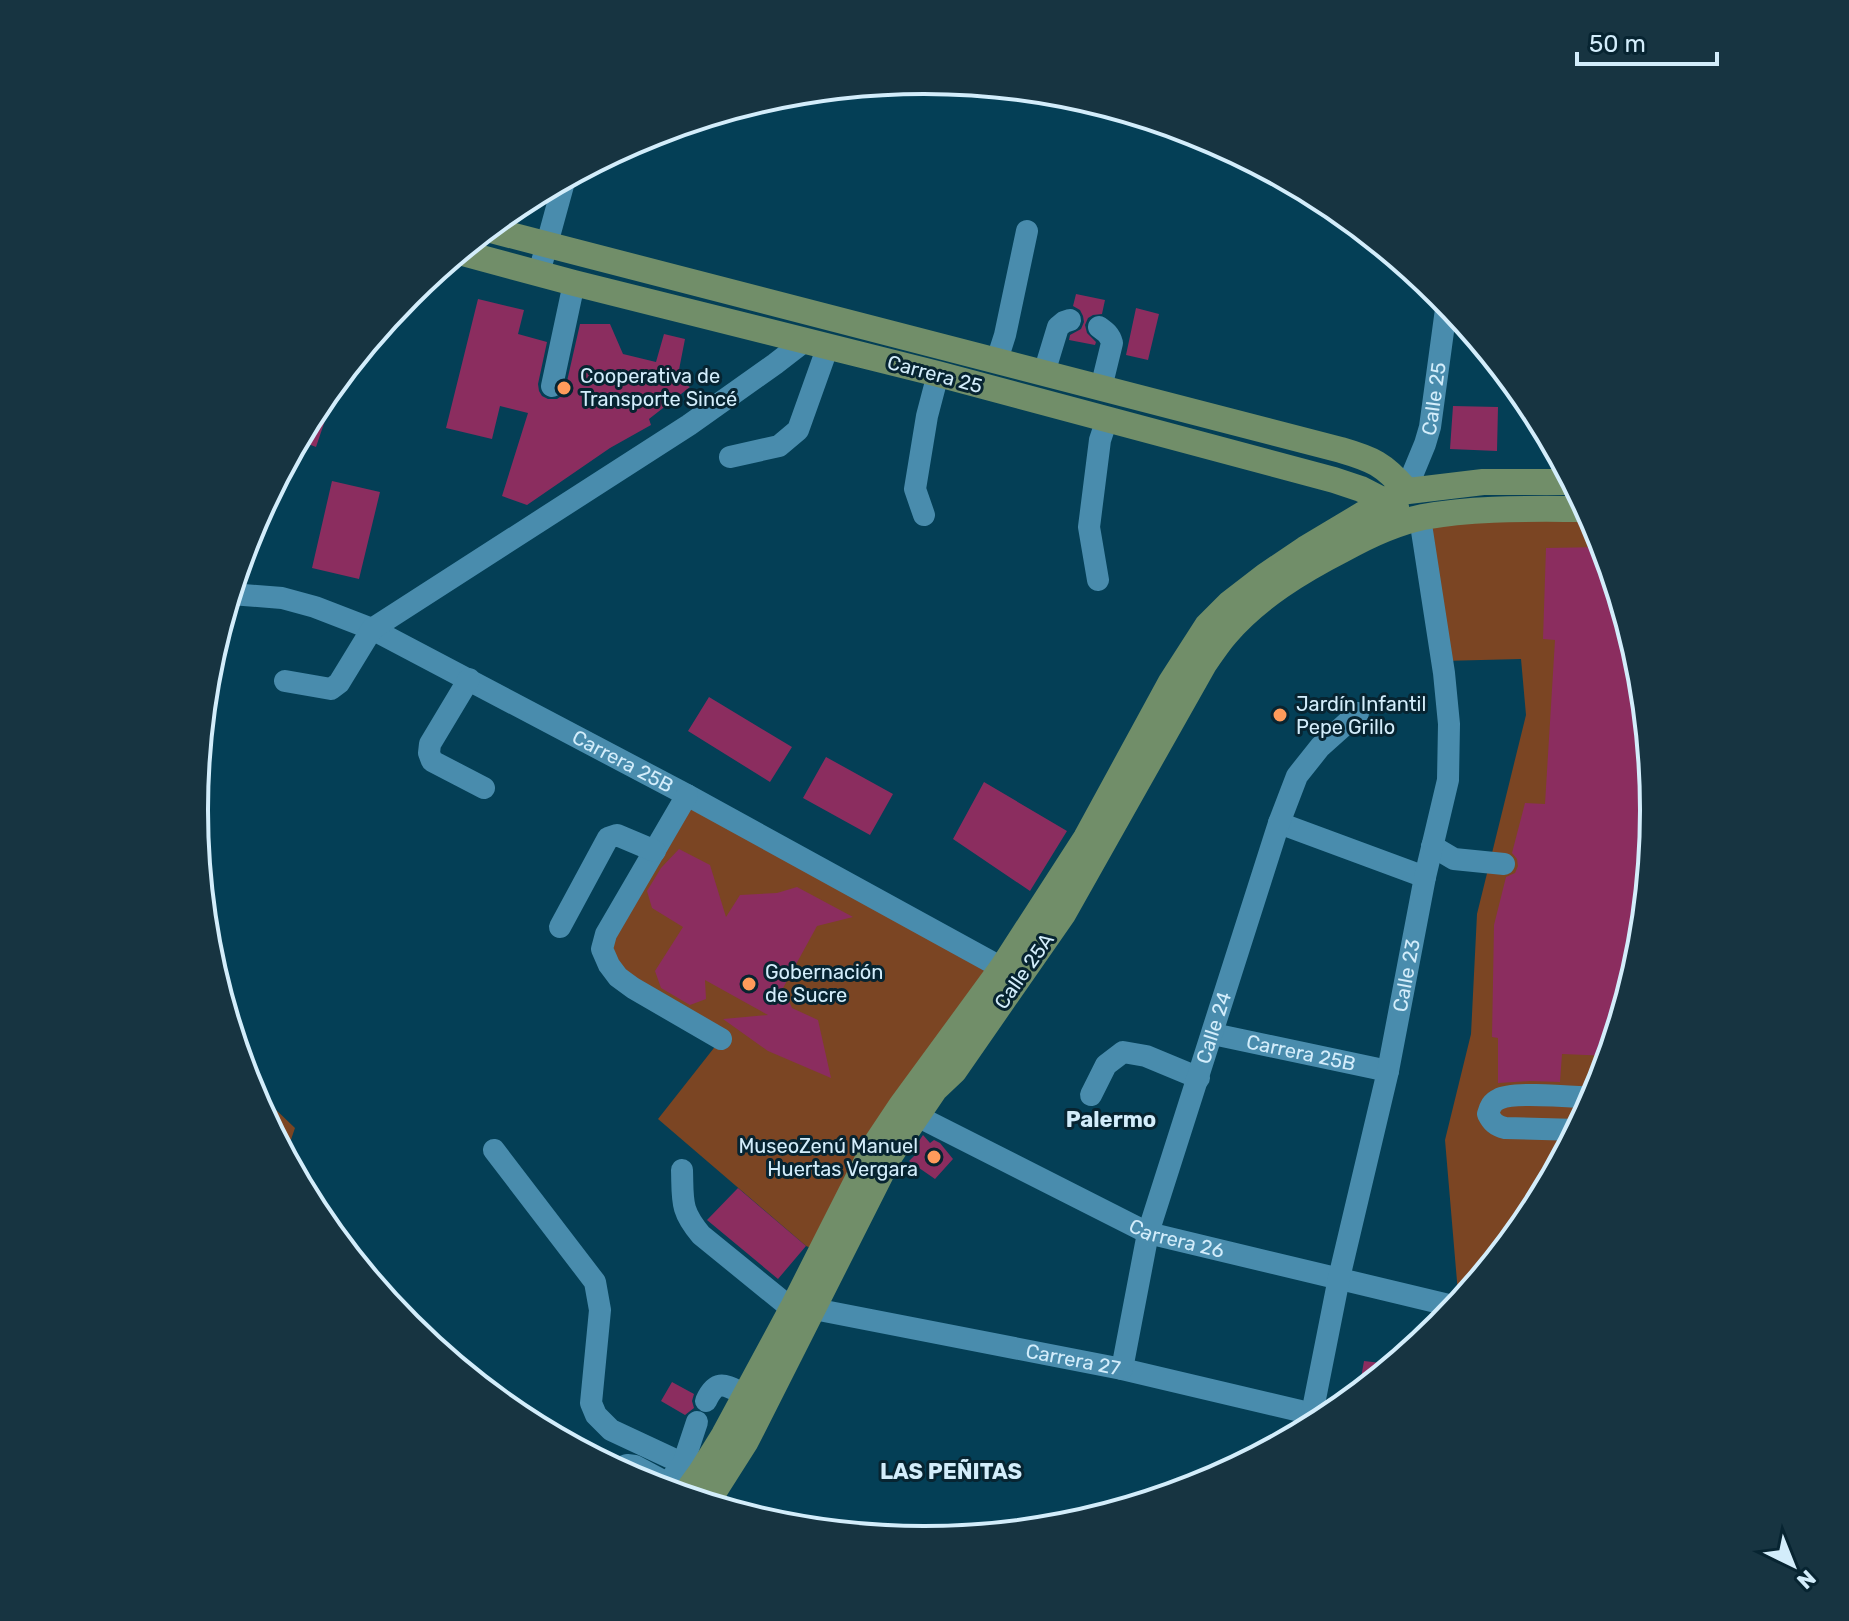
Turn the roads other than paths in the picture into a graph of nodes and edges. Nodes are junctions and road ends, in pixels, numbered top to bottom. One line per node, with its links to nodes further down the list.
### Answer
1 (561, 193): 4 (street)
2 (1027, 231): 12 (street)
3 (501, 233): 4 (main road, Carrera 25)
4 (547, 244): 6 (street); 12 (main road, Carrera 25)
5 (472, 255): 6 (main road, Carrera 25)
6 (539, 273): 7 (main road, Carrera 25)
7 (574, 283): 11 (main road, Carrera 25); 15 (street)
8 (1445, 319): 20 (street, Calle 25)
9 (1070, 320): 13 (street)
10 (1099, 327): 16 (street)
11 (817, 343): 14 (main road, Carrera 25); 18 (street); 27 (street)
12 (997, 360): 13 (main road, Carrera 25)
13 (1044, 373): 16 (main road, Carrera 25)
14 (938, 374): 17 (main road, Carrera 25); 22 (street)
15 (552, 386)
16 (1101, 388): 20 (main road, Carrera 25)
17 (1107, 419): 20 (main road, Carrera 25); 25 (street)
18 (730, 457)
19 (1561, 482): 20 (main road)
20 (1395, 499): 23 (main road); 24 (main road); 39 (main road, Calle 25A)
21 (1574, 509): 23 (main road)
22 (924, 515)
23 (1420, 518): 24 (main road, Calle 25A); 34 (street, Calle 23)
24 (1372, 534): 44 (main road, Calle 25A)
25 (1098, 580)
26 (241, 595): 27 (street, Carrera 25B)
27 (372, 629): 28 (street, Carrera 25B); 29 (street)
28 (469, 679): 31 (street); 32 (street, Carrera 25B)
29 (285, 681)
30 (1358, 713): 33 (street, Calle 24)
31 (484, 788)
32 (687, 795): 35 (street); 39 (street, Carrera 25B)
33 (1279, 823): 37 (street); 40 (street, Calle 24)
34 (1432, 846): 36 (street); 37 (street, Calle 23)
35 (655, 851): 38 (street); 41 (street)
36 (1504, 864)
37 (1425, 877): 42 (street, Calle 23)
38 (560, 927)
39 (1002, 968): 44 (main road); 54 (main road, Calle 25A)
40 (1213, 1034): 42 (street, Carrera 25B); 43 (street, Calle 24)
41 (721, 1039)
42 (1388, 1071): 52 (street, Calle 23)
43 (1199, 1078): 45 (street); 51 (street, Calle 24)
44 (935, 1089): 47 (main road, Calle 25A)
45 (1091, 1095)
46 (1580, 1097): 48 (street)
47 (917, 1116): 51 (street, Carrera 26); 54 (main road, Calle 25A)
48 (1563, 1134)
49 (494, 1150): 61 (street)
50 (682, 1170): 54 (street)
51 (1148, 1233): 52 (street, Carrera 26); 55 (street, Calle 24)
52 (1339, 1278): 53 (street, Carrera 26); 58 (street, Calle 23)
53 (1444, 1304)
54 (803, 1309): 55 (street, Carrera 27); 56 (main road, Calle 25A); 63 (main road, Calle 25A)
55 (1122, 1369): 59 (street, Carrera 27)
56 (746, 1395): 57 (street); 61 (main road, Calle 25A)
57 (706, 1401)
58 (1319, 1409)
59 (1305, 1417)
60 (697, 1422): 61 (street)
61 (692, 1468): 62 (main road, Calle 25A)
62 (685, 1485)
63 (689, 1487)

